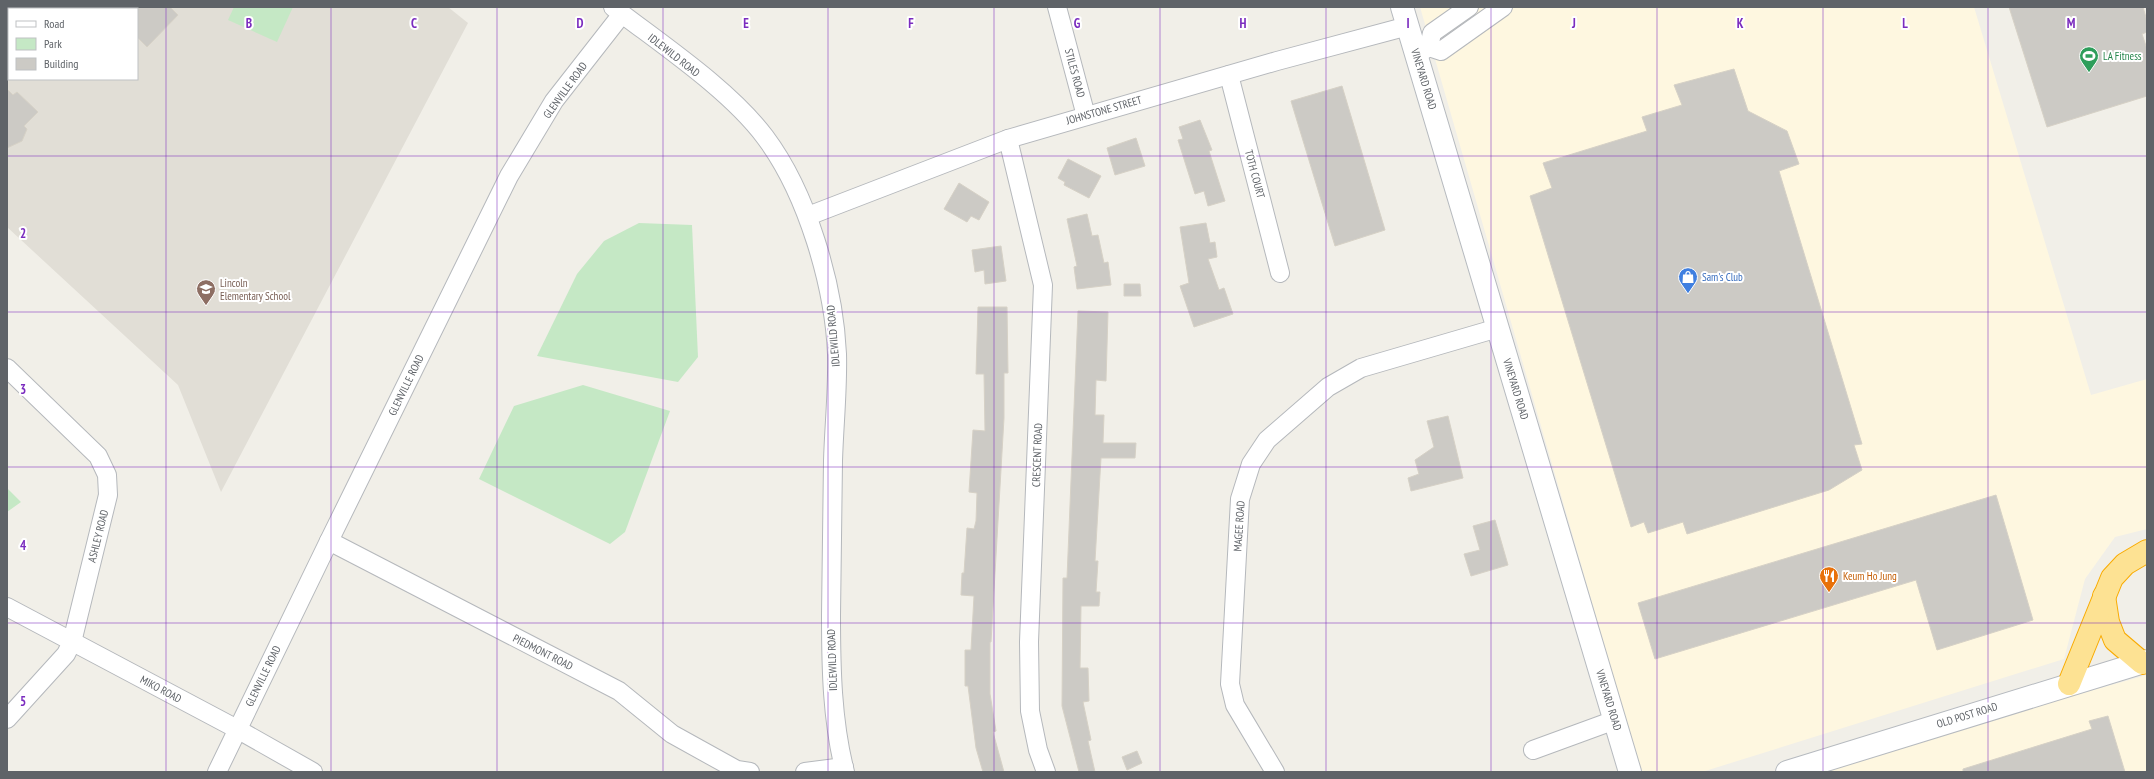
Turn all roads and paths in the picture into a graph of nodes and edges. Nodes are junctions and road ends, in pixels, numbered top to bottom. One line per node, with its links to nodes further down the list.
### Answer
1 (1057, 7): 8 (street, STILES ROAD)
2 (1470, 7): 6 (street)
3 (1503, 7): 6 (street)
4 (618, 11): 10 (street, IDLEWILD ROAD); 14 (street, GLENVILLE ROAD)
5 (1405, 16): 6 (street, VINEYARD ROAD); 7 (street, JOHNSTONE STREET)
6 (1423, 50): 12 (street, VINEYARD ROAD)
7 (1229, 75): 8 (street, JOHNSTONE STREET); 11 (street, TOTH COURT)
8 (1086, 116): 9 (street, JOHNSTONE STREET)
9 (1008, 139): 10 (street, JOHNSTONE STREET); 30 (street, CRESCENT ROAD)
10 (808, 216): 25 (street, IDLEWILD ROAD)
11 (1280, 274)
12 (1498, 328): 22 (street, VINEYARD ROAD); 31 (street, MAGEE ROAD)
13 (7, 368): 18 (street, ASHLEY ROAD)
14 (329, 541): 23 (street, GLENVILLE ROAD); 28 (street, PIEDMONT ROAD)
15 (2147, 551): 16 (highway)
16 (2104, 594): 19 (highway); 20 (highway)
17 (7, 607): 18 (street, MIKO ROAD)
18 (72, 642): 21 (street, ASHLEY ROAD); 23 (street, MIKO ROAD)
19 (2144, 662): 20 (street, OLD POST ROAD)
20 (2069, 684): 33 (street, OLD POST ROAD)
21 (7, 719)
22 (1615, 720): 24 (street); 32 (street, VINEYARD ROAD)
23 (237, 729): 26 (street, GLENVILLE ROAD); 27 (street, MIKO ROAD)
24 (1533, 750)
25 (845, 769): 29 (street)
26 (217, 772)
27 (314, 772)
28 (750, 772)
29 (805, 772)
30 (1046, 772)
31 (1275, 772)
32 (1630, 772)
33 (1787, 772)

